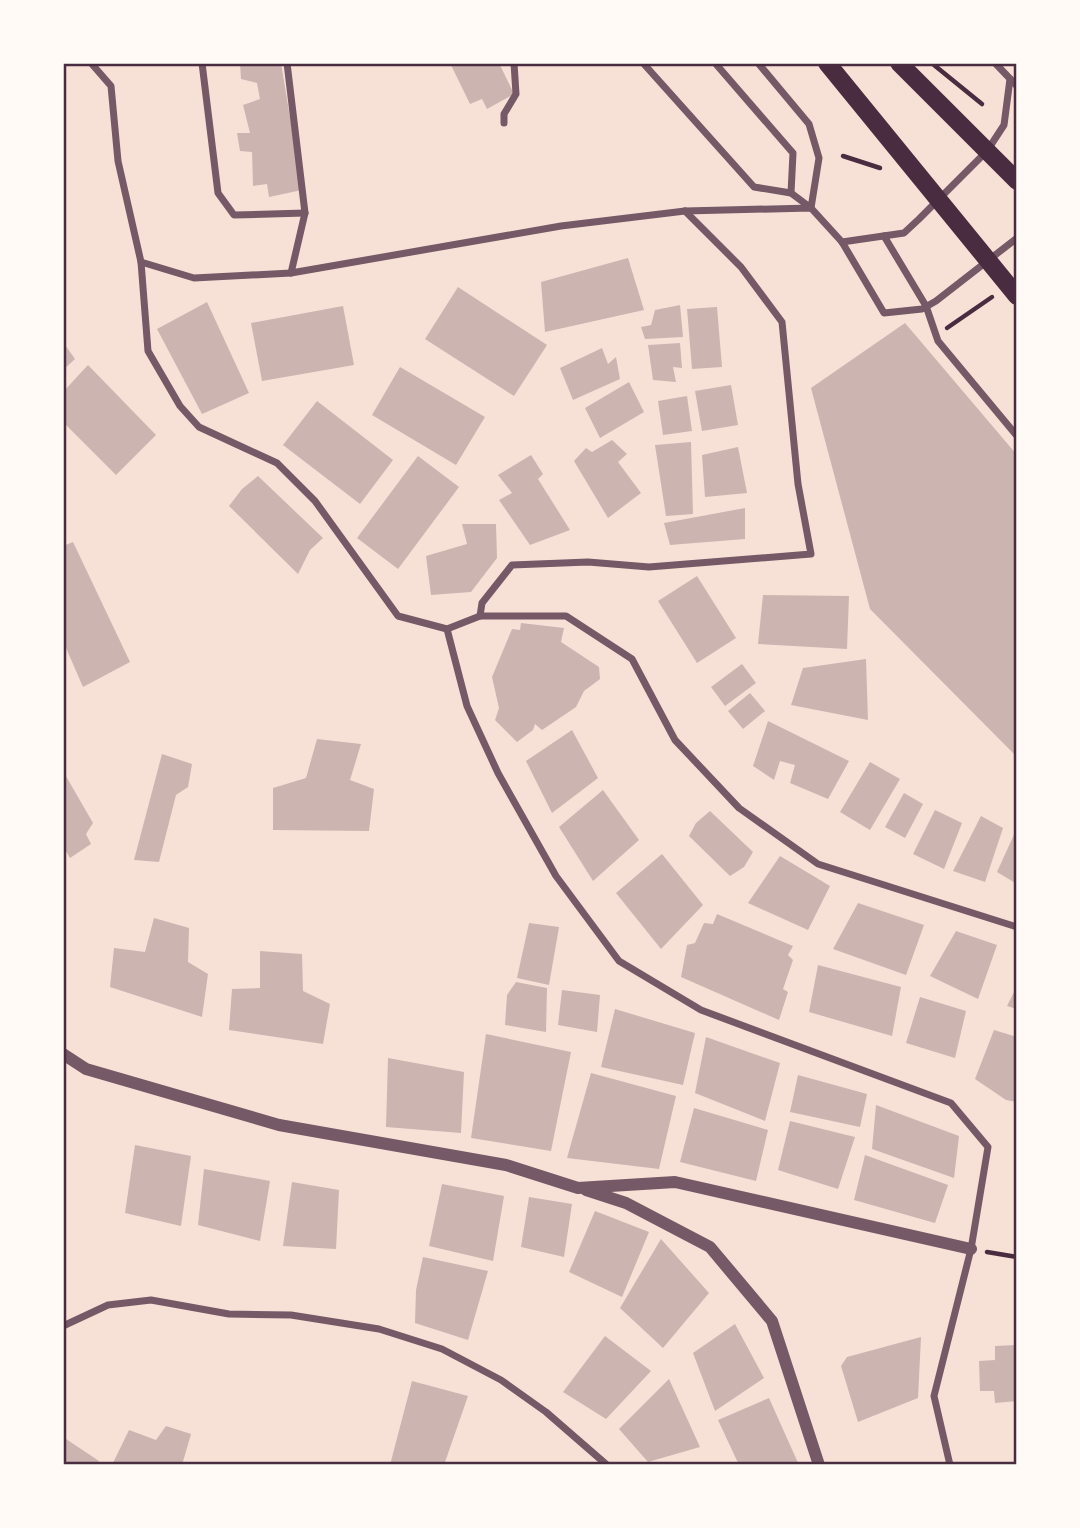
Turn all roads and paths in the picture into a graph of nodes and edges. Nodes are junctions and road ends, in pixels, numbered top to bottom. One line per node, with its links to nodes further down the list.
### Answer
1 (91, 63): 29 (street)
2 (202, 63): 24 (street)
3 (288, 63): 24 (street)
4 (514, 63): 15 (street)
5 (643, 63): 20 (street)
6 (715, 63): 20 (street)
7 (758, 63): 22 (street)
8 (827, 63): 21 (highway)
9 (899, 63): 16 (highway)
10 (931, 63): 14 (path)
11 (995, 63): 12 (street)
12 (1010, 79): 13 (street); 16 (street)
13 (1017, 86)
14 (982, 104)
15 (504, 122)
16 (987, 151): 19 (highway); 21 (street)
17 (843, 156): 18 (path)
18 (880, 167)
19 (1017, 181)
20 (791, 193): 22 (street)
21 (939, 200): 25 (street); 28 (highway)
22 (811, 208): 23 (street); 27 (street)
23 (685, 211): 30 (street); 36 (street)
24 (305, 213): 30 (street)
25 (884, 236): 27 (street); 33 (street)
26 (1017, 238): 28 (street)
27 (842, 242): 33 (street)
28 (988, 261): 31 (highway); 33 (street)
29 (141, 262): 30 (street); 37 (street)
30 (291, 273)
31 (1017, 296)
32 (993, 297): 34 (path)
33 (926, 306): 35 (street)
34 (947, 329)
35 (1017, 436)
36 (480, 616): 37 (street); 38 (street)
37 (447, 629): 41 (street)
38 (1017, 927)
39 (63, 1054): 40 (street)
40 (578, 1188): 41 (street); 45 (street)
41 (971, 1249): 42 (path); 46 (street)
42 (1017, 1257)
43 (63, 1326): 44 (street)
44 (607, 1465)
45 (819, 1465)
46 (950, 1465)

